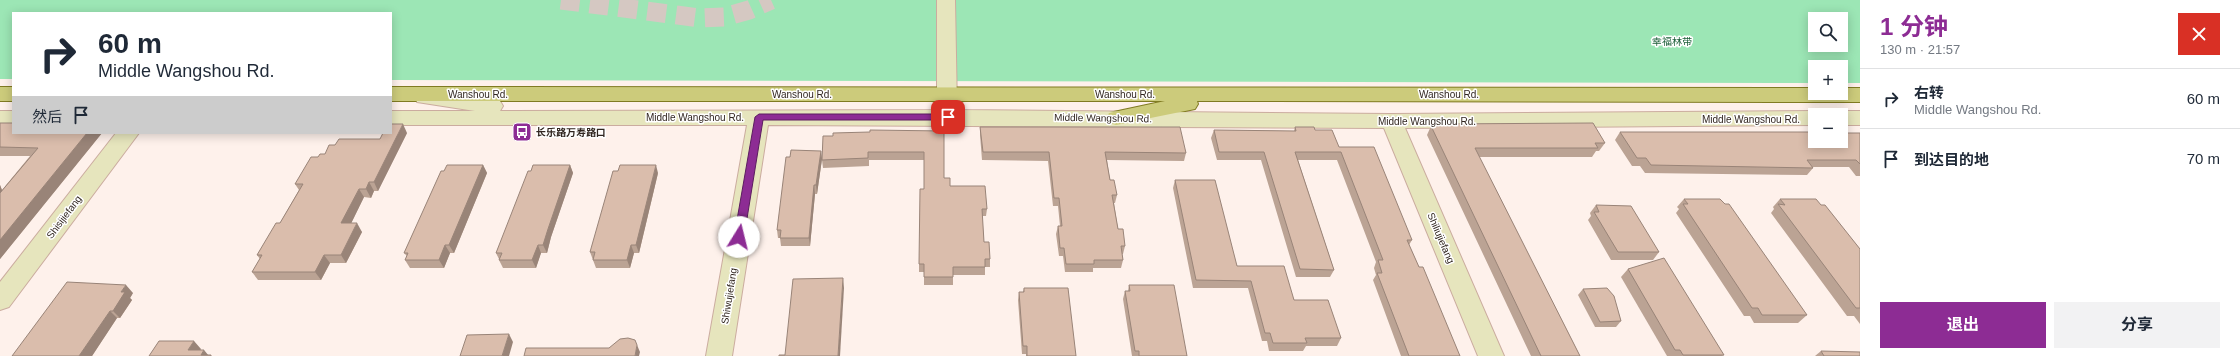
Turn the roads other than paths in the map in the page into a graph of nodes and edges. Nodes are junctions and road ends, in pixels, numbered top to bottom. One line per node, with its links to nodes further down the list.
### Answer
1 (946, 0): 5 (main road)
2 (0, 94): 3 (main road)
3 (12, 94)
4 (394, 94): 5 (main road, Wanshou Rd.); 13 (main road)
5 (947, 94): 6 (main road, Wanshou Rd.); 9 (main road)
6 (1233, 94): 7 (main road, Wanshou Rd.); 14 (main road)
7 (1860, 95)
8 (759, 117): 9 (main road, Middle Wangshou Rd.); 13 (main road, Middle Wangshou Rd.); 21 (main road, Shiwujiefang)
9 (948, 117): 14 (main road, Middle Wangshou Rd.)
10 (0, 118): 11 (main road)
11 (12, 118)
12 (392, 118): 13 (main road, Middle Wangshou Rd.)
13 (583, 118)
14 (1116, 118): 18 (main road, Middle Wangshou Rd.)
15 (1808, 118): 18 (main road, Middle Wangshou Rd.)
16 (1848, 118): 17 (main road)
17 (1860, 118)
18 (1391, 121): 22 (main road, Shiliujiefang)
19 (127, 134): 20 (main road, Shisijiefang)
20 (0, 300)
21 (720, 356)
22 (1491, 356)

